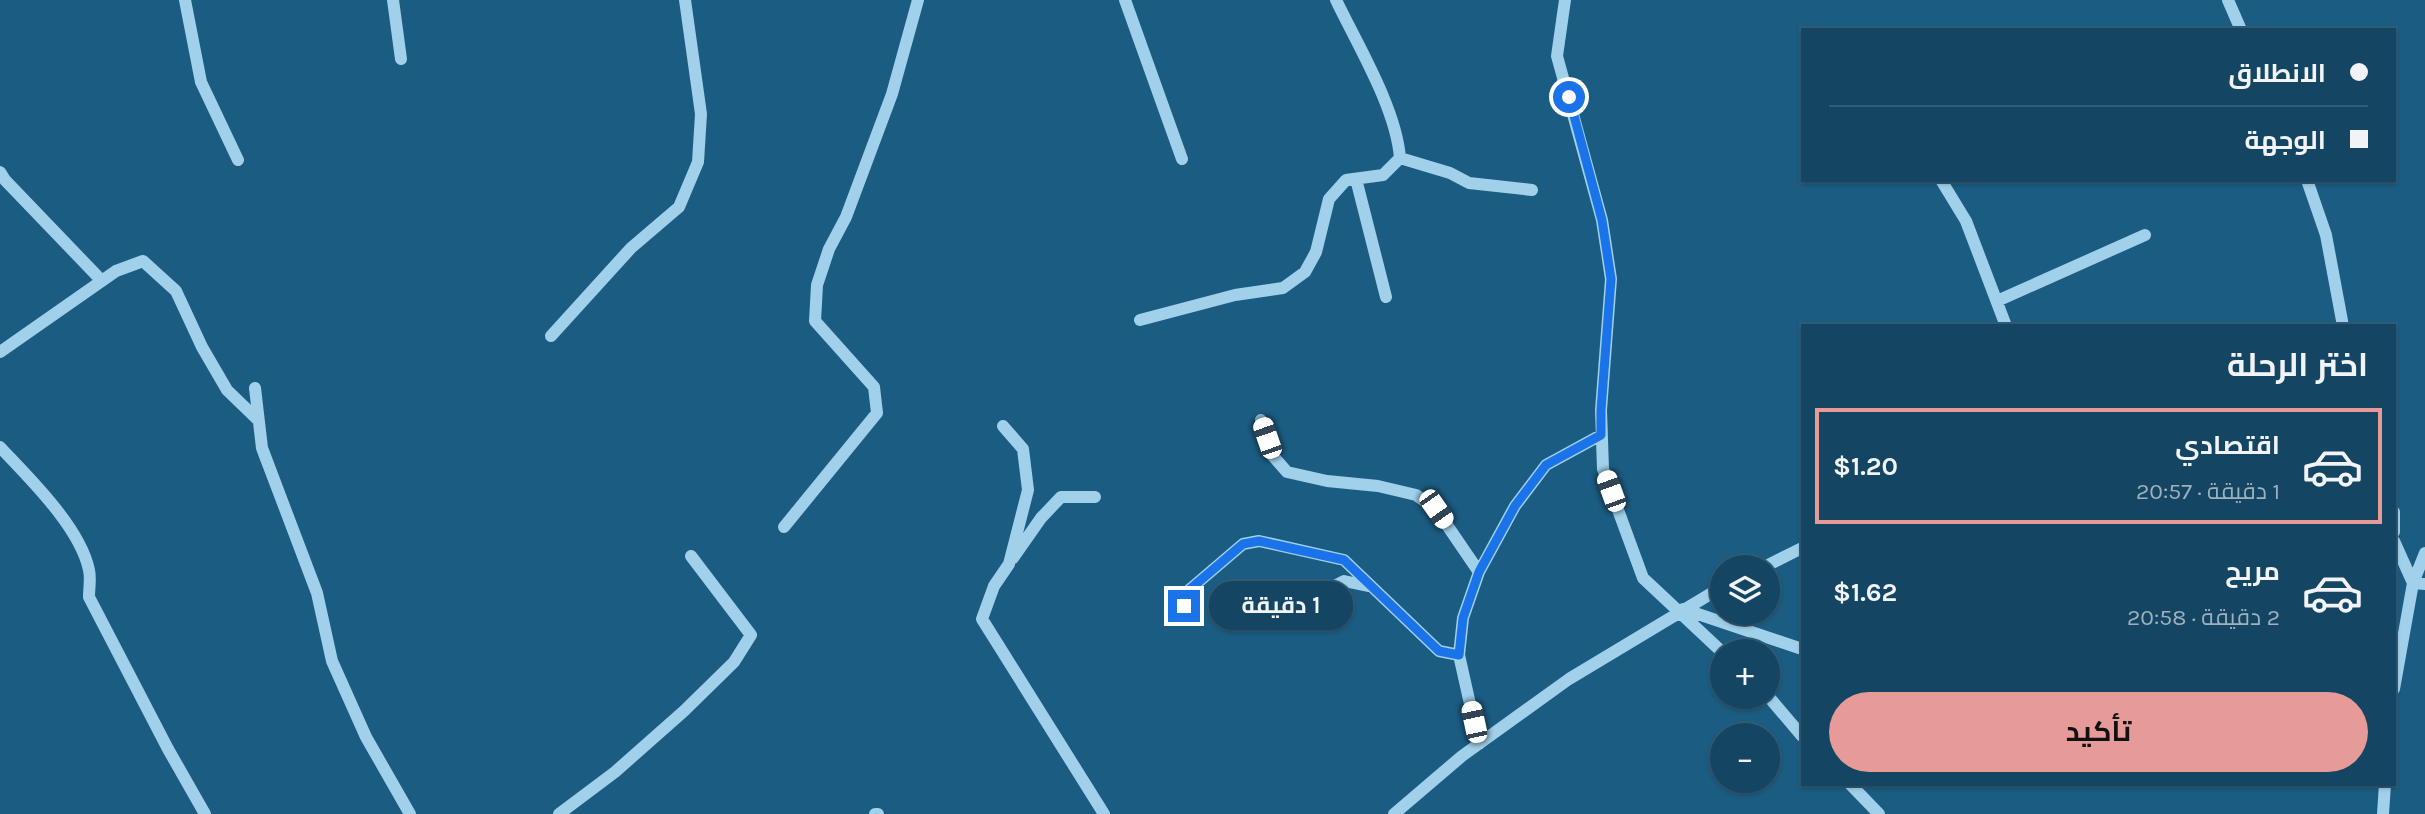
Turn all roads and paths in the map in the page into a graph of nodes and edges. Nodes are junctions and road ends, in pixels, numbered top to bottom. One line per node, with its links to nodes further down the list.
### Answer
1 (185, 0): 13 (street)
2 (393, 0): 10 (street)
3 (685, 0): 26 (street)
4 (918, 0): 35 (street)
5 (1125, 0): 12 (street)
6 (1336, 0): 11 (street)
7 (1565, 0): 32 (street)
8 (2228, 0): 9 (street)
9 (2240, 28)
10 (401, 59)
11 (1400, 158): 15 (street); 18 (street)
12 (1182, 159)
13 (238, 160)
14 (0, 172): 20 (street)
15 (1356, 179): 21 (street); 23 (street)
16 (1942, 182): 22 (street)
17 (2308, 182): 25 (street)
18 (1532, 190)
19 (2145, 235): 22 (street)
20 (102, 281): 27 (street); 30 (street)
21 (1386, 296)
22 (1997, 301): 24 (street)
23 (1140, 320)
24 (2005, 324)
25 (2343, 324)
26 (551, 336)
27 (0, 352)
28 (255, 388): 30 (street)
29 (1261, 420): 42 (street)
30 (259, 421): 59 (street)
31 (1003, 426): 41 (street)
32 (1601, 435): 42 (street); 47 (street)
33 (0, 447): 58 (street)
34 (1095, 497): 41 (street)
35 (784, 527)
36 (2396, 544): 43 (street)
37 (1801, 548): 40 (street)
38 (2425, 553): 43 (street)
39 (691, 556): 60 (street)
40 (1780, 559)
41 (1009, 564): 61 (street)
42 (1479, 572): 51 (street)
43 (2419, 583): 52 (street)
44 (1369, 586): 46 (street); 48 (street); 51 (street)
45 (1710, 594): 47 (street)
46 (1189, 611)
47 (1680, 611): 49 (street); 50 (street); 55 (street)
48 (1293, 618)
49 (1710, 640)
50 (1801, 649)
51 (1459, 655): 55 (street)
52 (2396, 681)
53 (1779, 709): 54 (street)
54 (1801, 735)
55 (1479, 744): 62 (street)
56 (1852, 786): 63 (street)
57 (2385, 786): 64 (street)
58 (205, 814)
59 (410, 814)
60 (559, 814)
61 (1104, 814)
62 (1394, 814)
63 (1879, 814)
64 (2383, 814)

